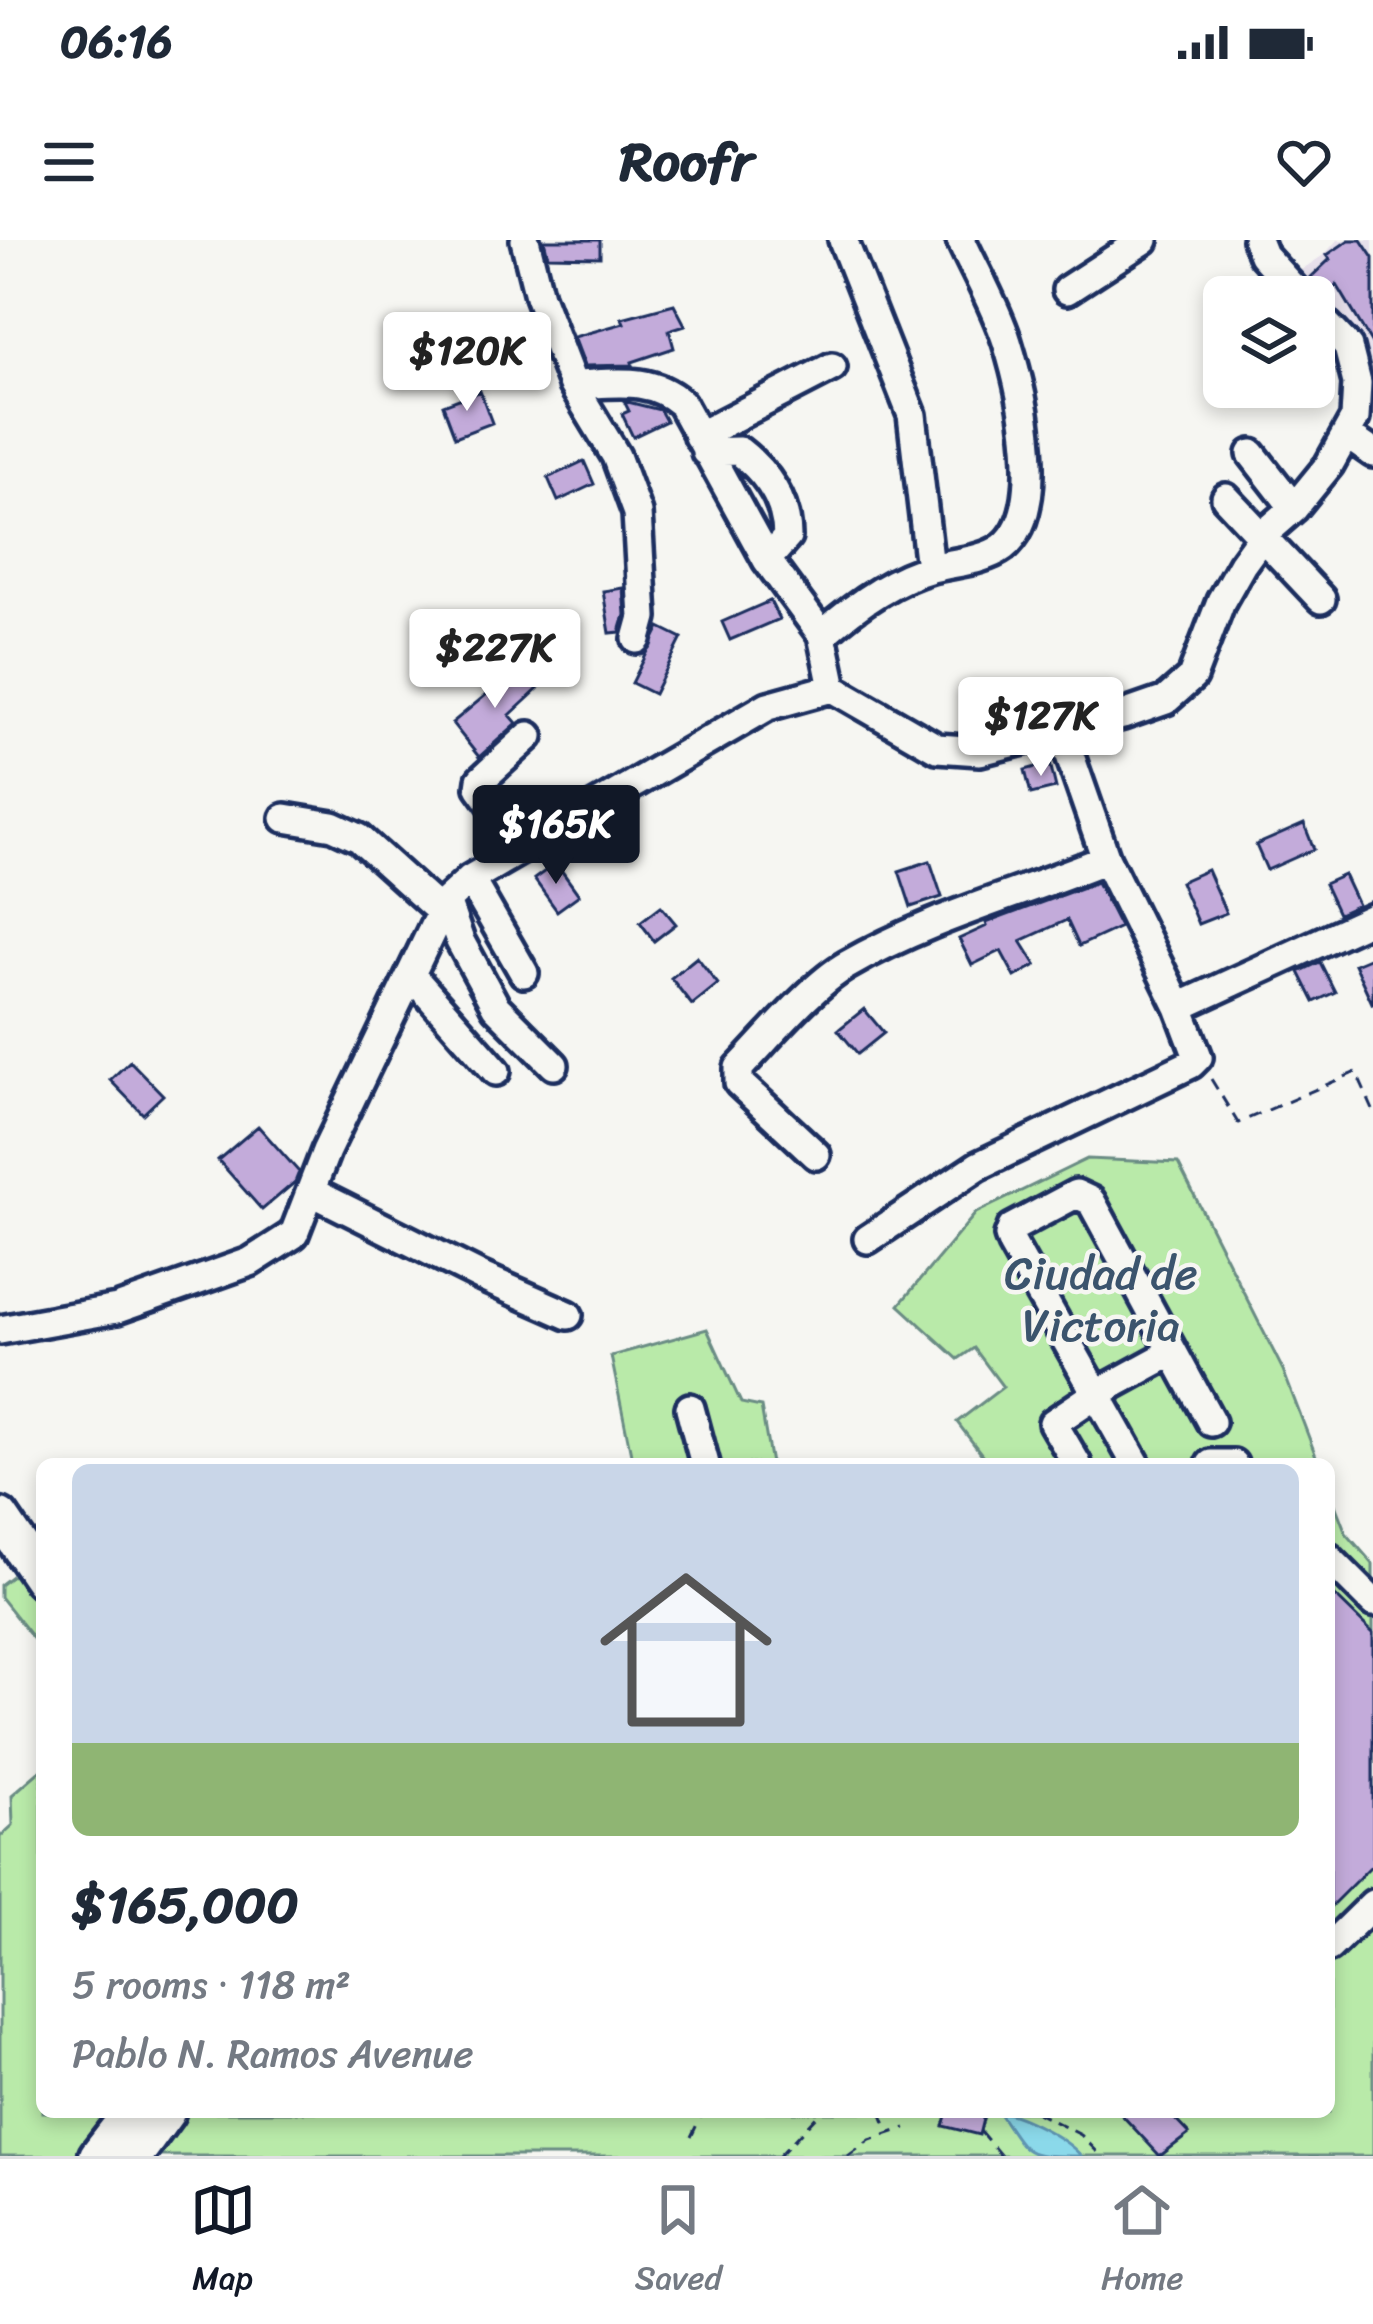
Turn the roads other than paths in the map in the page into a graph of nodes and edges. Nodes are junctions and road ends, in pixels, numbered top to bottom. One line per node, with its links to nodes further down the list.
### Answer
1 (525, 240): 10 (street)
2 (843, 240): 19 (street)
3 (961, 240): 19 (street)
4 (1144, 240): 7 (street)
5 (1257, 240): 6 (street)
6 (1282, 276)
7 (1066, 290)
8 (1335, 333): 11 (street)
9 (832, 367): 12 (street)
10 (573, 385): 12 (street); 22 (street)
11 (1358, 429): 13 (street); 16 (street)
12 (702, 444): 18 (street); 18 (street)
13 (1373, 453)
14 (1252, 454): 16 (street)
15 (1226, 498): 17 (street)
16 (1294, 508): 17 (street)
17 (1263, 535): 20 (street); 24 (street)
18 (767, 560): 21 (street)
19 (930, 568): 21 (street)
20 (1321, 599)
21 (822, 635): 23 (street)
22 (637, 639)
23 (833, 688): 24 (street); 27 (street)
24 (1061, 730): 28 (street)
25 (529, 736): 27 (street)
26 (285, 818): 30 (street)
27 (524, 848): 29 (street)
28 (1106, 859): 34 (street); 37 (street)
29 (470, 879): 30 (street); 32 (street)
30 (444, 907): 33 (street); 35 (street)
31 (1373, 918): 34 (street)
32 (524, 973)
33 (411, 975): 36 (street); 38 (street)
34 (1179, 1007): 39 (street)
35 (554, 1065)
36 (496, 1071)
37 (816, 1155)
38 (312, 1192): 40 (street); 41 (street)
39 (868, 1239)
40 (568, 1315)
41 (0, 1330)
42 (1173, 1352): 43 (street); 43 (street); 45 (street)
43 (1096, 1394): 47 (street); 48 (street)
44 (690, 1408): 46 (street)
45 (1211, 1422)
46 (703, 1458)
47 (1074, 1458)
48 (1133, 1458)
49 (5, 1525): 50 (main road); 52 (main road)
50 (36, 1558)
51 (1335, 1564): 53 (street)
52 (36, 1570)
53 (1373, 1601)
54 (1373, 1904): 55 (street)
55 (1335, 1941)
56 (127, 2118): 58 (main road)
57 (162, 2118): 59 (main road)
58 (98, 2156)
59 (134, 2156)

